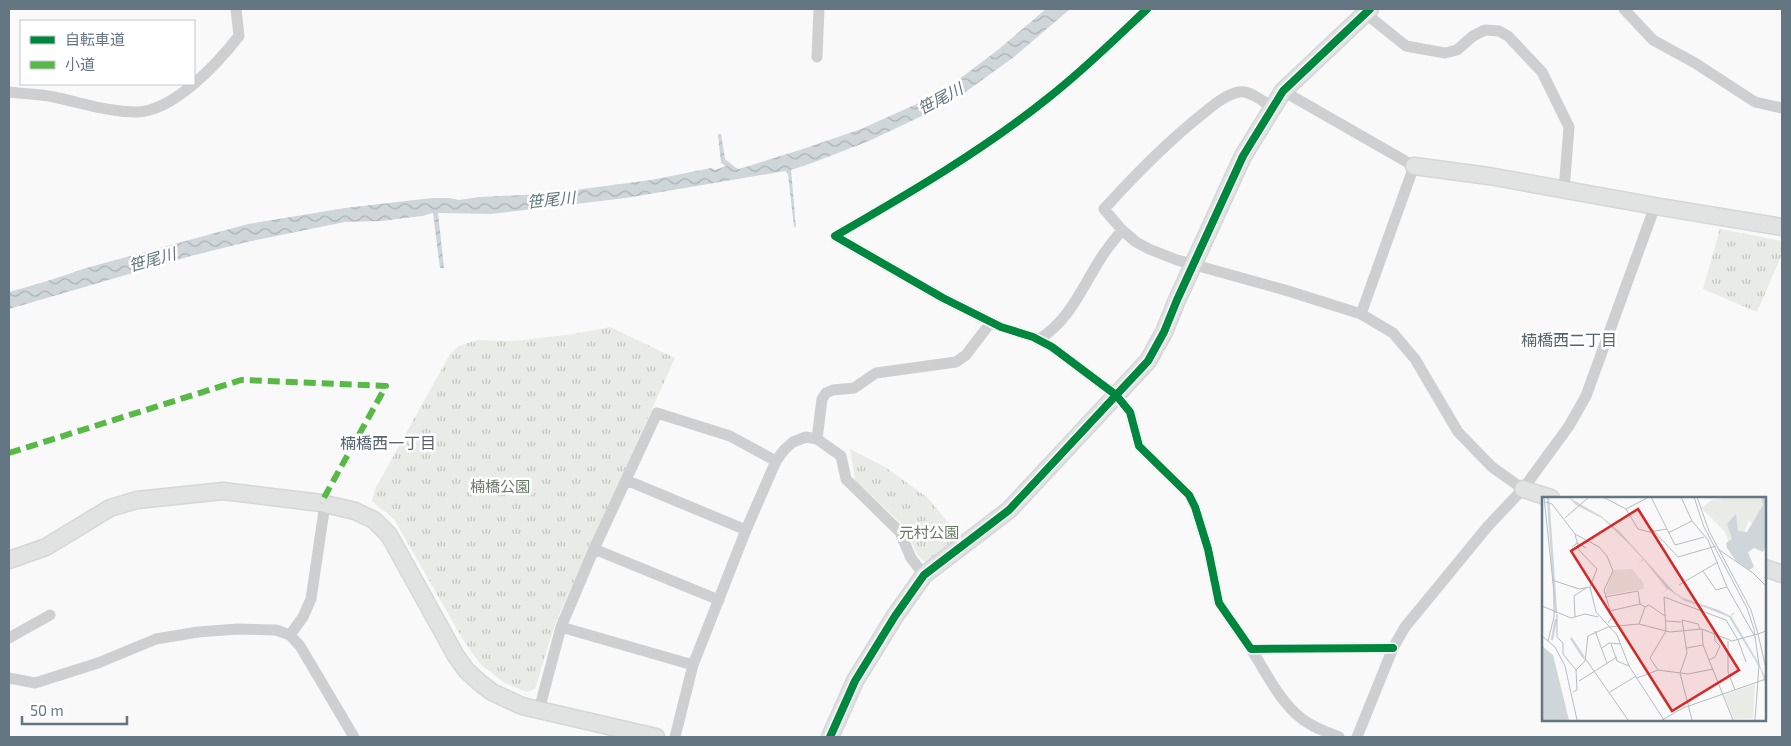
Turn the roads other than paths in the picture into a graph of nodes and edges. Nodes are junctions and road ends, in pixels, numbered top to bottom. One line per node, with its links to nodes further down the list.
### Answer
1 (236, 9): 7 (street)
2 (819, 9): 6 (street)
3 (1147, 9): 20 (street)
4 (1624, 9): 12 (street)
5 (1367, 11): 9 (street); 14 (street)
6 (817, 58)
7 (195, 83)
8 (193, 85): 10 (street)
9 (1283, 91): 11 (street); 13 (street)
10 (9, 92)
11 (1273, 108): 17 (street); 18 (street)
12 (1782, 108)
13 (1414, 166): 14 (street); 19 (street)
14 (1564, 190): 15 (street)
15 (1655, 206): 16 (street); 26 (street)
16 (1782, 227)
17 (1122, 230): 18 (street); 21 (street)
18 (1194, 264): 19 (street); 22 (street)
19 (1361, 314): 26 (street)
20 (991, 322): 21 (street); 23 (street)
21 (1038, 340): 22 (street)
22 (1116, 395): 34 (street); 41 (street)
23 (817, 439): 24 (street); 34 (street)
24 (776, 461): 25 (street); 29 (street)
25 (626, 480): 29 (street); 30 (street)
26 (1523, 489): 27 (street); 40 (street)
27 (1548, 497)
28 (325, 504): 31 (street); 38 (street); 44 (street)
29 (746, 530): 35 (street)
30 (594, 549): 35 (street); 37 (street)
31 (9, 560)
32 (1766, 568): 33 (street)
33 (1782, 574)
34 (924, 575): 48 (street)
35 (719, 600): 42 (street)
36 (50, 615): 39 (street)
37 (561, 627): 42 (street); 44 (street)
38 (290, 634): 43 (street); 45 (street)
39 (9, 638)
40 (1392, 648): 41 (street); 50 (street)
41 (1252, 649): 49 (street)
42 (693, 665): 47 (street)
43 (9, 678)
44 (539, 710): 46 (street)
45 (354, 737)
46 (656, 737)
47 (675, 737)
48 (830, 737)
49 (1339, 737)
50 (1357, 737)

